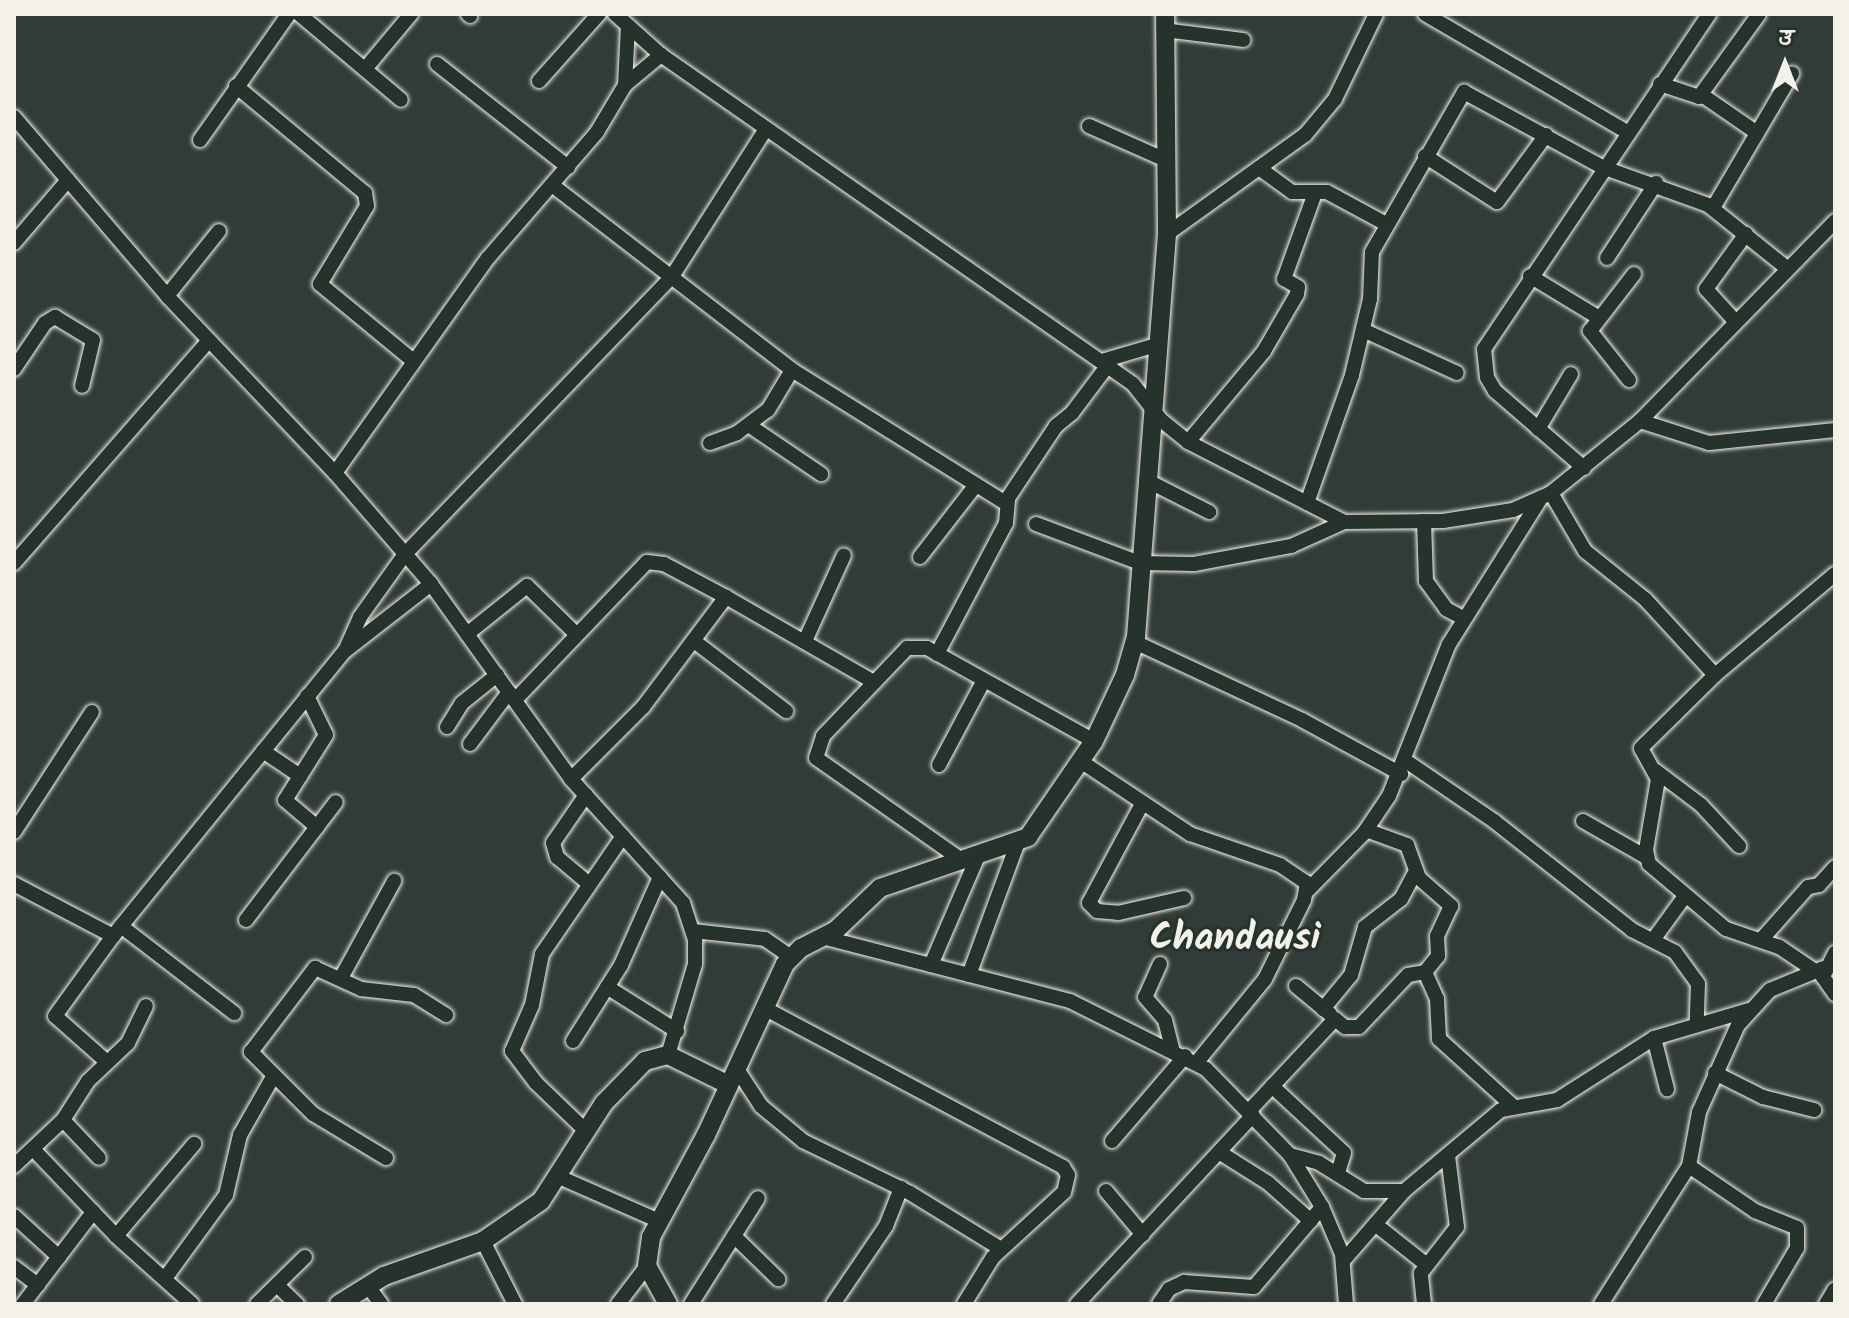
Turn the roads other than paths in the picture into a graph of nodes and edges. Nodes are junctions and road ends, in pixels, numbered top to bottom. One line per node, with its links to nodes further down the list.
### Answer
1 (289, 14): 20 (street)
2 (299, 14): 15 (street)
3 (411, 14): 15 (street)
4 (599, 14): 17 (street)
5 (615, 14): 11 (street)
6 (1376, 14): 34 (street)
7 (1425, 14): 26 (street)
8 (1709, 14): 18 (street)
9 (1759, 14): 21 (street)
10 (1165, 22): 12 (street); 31 (street)
11 (628, 26): 13 (street); 19 (street)
12 (1243, 40)
13 (661, 55): 19 (street); 25 (street)
14 (437, 64): 32 (street)
15 (365, 69): 22 (street)
16 (1792, 74): 27 (street)
17 (539, 81)
18 (1660, 84): 21 (street); 26 (street)
19 (625, 85): 32 (street)
20 (236, 86): 29 (street); 57 (street)
21 (1702, 95): 27 (street)
22 (401, 100)
23 (14, 117): 35 (street)
24 (1089, 126): 31 (street)
25 (766, 129): 50 (street); 58 (street)
26 (1627, 132): 33 (street)
27 (1757, 133): 39 (street)
28 (1546, 135): 30 (street); 30 (street); 33 (street)
29 (200, 140)
30 (1425, 156): 41 (street)
31 (1168, 161): 43 (street)
32 (568, 167): 37 (street)
33 (1602, 167): 36 (street); 49 (street)
34 (1259, 168): 38 (street); 43 (street)
35 (68, 180): 45 (street); 51 (street)
36 (1656, 183): 39 (street); 46 (street)
37 (552, 185): 50 (street); 57 (street)
38 (1315, 193): 41 (street); 70 (street)
39 (1713, 208): 44 (street)
40 (1835, 221): 47 (street)
41 (1386, 224): 54 (street)
42 (219, 231): 51 (street)
43 (1167, 234): 56 (street)
44 (1746, 234): 47 (street); 53 (street)
45 (15, 239)
46 (1607, 258)
47 (1788, 269): 53 (street)
48 (1634, 274): 52 (street)
49 (1530, 276): 52 (street); 68 (street)
50 (671, 278): 60 (street); 84 (street)
51 (167, 296): 55 (street)
52 (1599, 318): 63 (street)
53 (1735, 321): 66 (street)
54 (1363, 330): 61 (street); 78 (street)
55 (209, 340): 73 (street); 87 (street)
56 (1156, 345): 58 (street); 65 (street)
57 (411, 359): 73 (street)
58 (1105, 363): 65 (street); 79 (street)
59 (14, 369): 64 (street)
60 (792, 370): 67 (street); 76 (street)
61 (1457, 373)
62 (1571, 374): 68 (street)
63 (1629, 380)
64 (82, 386)
65 (1150, 403): 70 (street); 75 (street)
66 (1640, 421): 69 (street); 72 (street)
67 (750, 426): 71 (street); 74 (street)
68 (1538, 429): 72 (street)
69 (1835, 430)
70 (1188, 442): 78 (street)
71 (710, 443)
72 (1584, 468): 77 (street)
73 (335, 473): 84 (street)
74 (821, 474)
75 (1146, 480): 80 (street); 88 (street)
76 (975, 486): 79 (street); 86 (street)
77 (1545, 497): 81 (street); 92 (street); 101 (street)
78 (1307, 503): 82 (street)
79 (1007, 504): 99 (street)
80 (1209, 512)
81 (1424, 521): 82 (street); 92 (street)
82 (1344, 522): 88 (street)
83 (1036, 524): 88 (street)
84 (405, 554): 90 (street); 98 (street)
85 (844, 555): 96 (street)
86 (920, 557)
87 (14, 563)
88 (1140, 563): 97 (street)
89 (1835, 574): 101 (street)
90 (431, 584): 93 (street); 98 (street)
91 (726, 597): 94 (street); 95 (street); 96 (street)
92 (1463, 618): 114 (street)
93 (467, 634): 94 (street); 100 (street)
94 (576, 634): 105 (street)
95 (694, 641): 106 (street); 117 (street)
96 (805, 641): 103 (street)
97 (1135, 642): 109 (street); 114 (street)
98 (345, 651): 104 (street)
99 (937, 654): 102 (street); 103 (street)
100 (497, 675): 105 (street); 108 (street)
101 (1715, 675): 115 (street)
102 (984, 680): 109 (street); 113 (street)
103 (874, 682): 129 (street)
104 (307, 696): 111 (street); 116 (street)
105 (512, 696): 110 (street); 117 (street)
106 (786, 711)
107 (92, 712): 124 (street)
108 (447, 727)
109 (1094, 741): 112 (street)
110 (470, 744)
111 (263, 751): 116 (street); 140 (street)
112 (1082, 762): 120 (street); 126 (street)
113 (939, 765)
114 (1403, 768): 123 (street); 143 (street)
115 (1656, 771): 127 (street); 128 (street)
116 (300, 776): 122 (street)
117 (571, 779): 118 (street)
118 (586, 795): 125 (street); 134 (street)
119 (336, 802): 122 (street)
120 (1142, 804): 136 (street); 138 (street)
121 (1583, 821): 128 (street)
122 (317, 827): 139 (street)
123 (1366, 830): 131 (street); 136 (street)
124 (14, 832)
125 (623, 836): 132 (street); 134 (street)
126 (1018, 842): 129 (street); 151 (street)
127 (1739, 846)
128 (1646, 857): 137 (street)
129 (970, 858): 142 (street); 148 (street)
130 (1835, 867): 144 (street)
131 (1416, 871): 150 (street); 158 (street)
132 (660, 877): 141 (street); 154 (street)
133 (394, 881): 152 (street)
134 (587, 882): 179 (street)
135 (14, 884): 140 (street)
136 (1307, 891): 168 (street)
137 (1685, 896): 143 (street); 144 (street)
138 (1184, 898)
139 (246, 920)
140 (107, 929): 160 (street); 169 (street)
141 (693, 931): 146 (street); 164 (street)
142 (826, 938): 146 (street); 148 (street)
143 (1653, 940): 163 (street)
144 (1761, 940): 149 (street)
145 (1835, 953): 149 (street)
146 (791, 957): 157 (street)
147 (1160, 964): 168 (street)
148 (931, 965): 151 (street)
149 (1818, 969): 155 (street); 159 (street)
150 (1425, 972): 162 (street); 175 (street)
151 (969, 975): 168 (street)
152 (341, 978): 161 (street); 171 (street)
153 (1296, 986): 158 (street)
154 (607, 987): 164 (street); 166 (street)
155 (1835, 994)
156 (146, 1006): 169 (street)
157 (764, 1008): 172 (street); 206 (street)
158 (1323, 1009): 162 (street)
159 (1749, 1010): 163 (street); 170 (street)
160 (234, 1013)
161 (446, 1015)
162 (1335, 1019): 173 (street)
163 (1697, 1022): 165 (street)
164 (677, 1031): 167 (street)
165 (1654, 1038): 174 (street); 175 (street)
166 (573, 1041)
167 (668, 1055): 172 (street); 179 (street)
168 (1185, 1056): 177 (street); 180 (street)
169 (107, 1062): 178 (street)
170 (1715, 1073): 176 (street); 189 (street)
171 (273, 1077): 187 (street); 213 (street)
172 (733, 1077): 192 (street); 199 (street)
173 (1272, 1086): 177 (street); 190 (street)
174 (1667, 1089)
175 (1514, 1107): 185 (street)
176 (1814, 1110)
177 (1251, 1113): 183 (street); 184 (street)
178 (63, 1120): 182 (street); 186 (street)
179 (587, 1132): 191 (street)
180 (1112, 1141)
181 (194, 1144): 203 (street)
182 (33, 1149): 188 (street); 197 (street)
183 (1219, 1152): 200 (street); 202 (street)
184 (1290, 1155): 190 (street); 196 (street)
185 (1448, 1156): 194 (street); 210 (street)
186 (99, 1158)
187 (386, 1158)
188 (14, 1166)
189 (1689, 1166): 235 (street); 236 (street)
190 (1338, 1173): 194 (street)
191 (559, 1177): 199 (street); 205 (street)
192 (901, 1188): 206 (street); 229 (street)
193 (1106, 1191): 202 (street)
194 (1404, 1191): 201 (street)
195 (758, 1198): 204 (street)
196 (1322, 1207): 200 (street); 209 (street)
197 (93, 1212): 203 (street); 207 (street)
198 (14, 1216): 207 (street)
199 (659, 1221): 211 (street)
200 (1311, 1221): 232 (street)
201 (1375, 1224): 209 (street); 210 (street)
202 (1143, 1235): 231 (street)
203 (116, 1236): 213 (street)
204 (734, 1236): 214 (street); 228 (street)
205 (483, 1241): 217 (street); 225 (street)
206 (1001, 1249): 230 (street)
207 (59, 1257): 215 (street)
208 (305, 1257): 216 (street)
209 (1343, 1261): 233 (street)
210 (1427, 1265): 234 (street)
211 (647, 1266): 226 (street); 227 (street)
212 (14, 1267): 215 (street)
213 (166, 1277): 220 (street)
214 (778, 1279)
215 (38, 1285): 219 (street)
216 (277, 1285): 221 (street); 222 (street)
217 (368, 1286): 223 (street); 224 (street)
218 (1835, 1289): 237 (street)
219 (23, 1304)
220 (192, 1304)
221 (257, 1304)
222 (297, 1304)
223 (339, 1304)
224 (381, 1304)
225 (515, 1304)
226 (618, 1304)
227 (668, 1304)
228 (691, 1304)
229 (833, 1304)
230 (964, 1304)
231 (1077, 1304)
232 (1159, 1304)
233 (1346, 1304)
234 (1424, 1304)
235 (1601, 1304)
236 (1764, 1304)
237 (1826, 1304)

